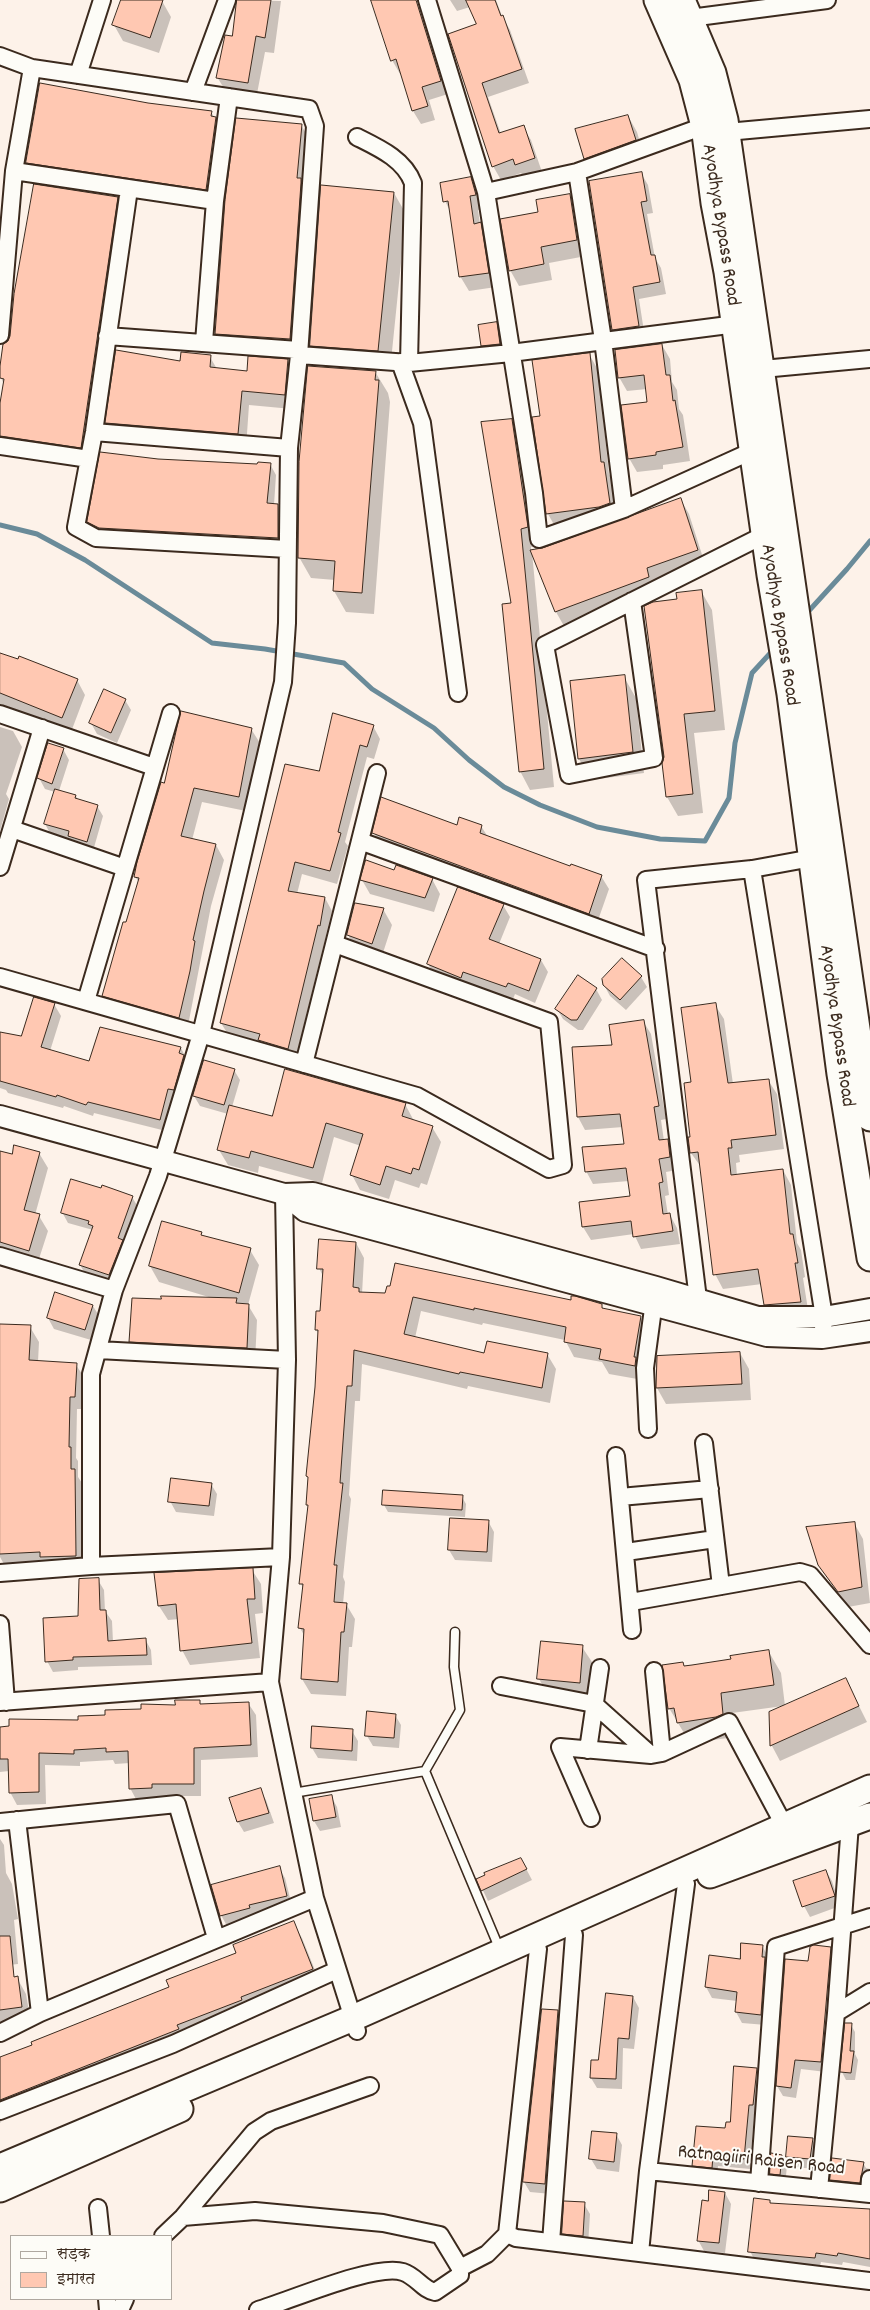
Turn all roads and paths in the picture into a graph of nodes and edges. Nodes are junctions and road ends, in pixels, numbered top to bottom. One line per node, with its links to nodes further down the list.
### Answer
1 (102, 0): 9 (street)
2 (228, 0): 10 (street)
3 (427, 0): 19 (street)
4 (657, 0): 6 (main road, Ayodhya Bypass Road)
5 (827, 0): 6 (street)
6 (681, 15): 13 (main road, Ayodhya Bypass Road); 14 (main road, Ayodhya Bypass Road)
7 (0, 56): 8 (street)
8 (32, 68): 9 (street); 16 (street)
9 (78, 75): 10 (street)
10 (193, 92): 11 (street)
11 (228, 97): 20 (street); 27 (street)
12 (870, 119): 14 (street)
13 (704, 126): 17 (street); 21 (main road, Ayodhya Bypass Road)
14 (727, 132): 21 (main road, Ayodhya Bypass Road)
15 (357, 137): 30 (street)
16 (14, 172): 18 (street); 23 (street)
17 (577, 172): 19 (street); 25 (street)
18 (129, 189): 20 (street); 24 (street)
19 (486, 192): 28 (street)
20 (215, 201): 26 (street)
21 (726, 204): 22 (main road, Ayodhya Bypass Road)
22 (745, 323): 25 (street); 31 (main road, Ayodhya Bypass Road)
23 (0, 335)
24 (107, 336): 26 (street); 32 (street)
25 (603, 340): 28 (street); 37 (street)
26 (204, 342): 27 (street)
27 (298, 353): 30 (street); 34 (street)
28 (511, 353): 30 (street); 37 (street)
29 (870, 359): 31 (street)
30 (405, 363): 43 (street)
31 (751, 370): 35 (main road, Ayodhya Bypass Road); 40 (main road, Ayodhya Bypass Road)
32 (94, 432): 34 (street); 36 (street)
33 (0, 446): 36 (street)
34 (289, 448): 39 (street)
35 (752, 451): 37 (street); 38 (main road, Ayodhya Bypass Road)
36 (89, 459): 39 (street)
37 (624, 509)
38 (764, 534): 40 (main road, Ayodhya Bypass Road); 41 (street)
39 (287, 549): 59 (street)
40 (780, 573): 42 (main road, Ayodhya Bypass Road)
41 (632, 601): 41 (street)
42 (799, 690): 51 (main road, Ayodhya Bypass Road); 62 (main road, Ayodhya Bypass Road)
43 (458, 693)
44 (170, 713): 47 (street)
45 (0, 714): 46 (street)
46 (42, 728): 47 (street); 49 (street)
47 (154, 767): 53 (street)
48 (377, 773): 50 (street)
49 (12, 829): 52 (street); 53 (street)
50 (360, 841): 55 (street); 56 (street)
51 (812, 858): 54 (street); 66 (main road, Ayodhya Bypass Road)
52 (0, 866)
53 (125, 868): 58 (street)
54 (752, 870): 56 (street); 71 (street)
55 (335, 944): 60 (street); 60 (street)
56 (656, 949): 69 (street)
57 (0, 977): 58 (street)
58 (86, 1001): 59 (street)
59 (201, 1034): 60 (street); 63 (street)
60 (304, 1064)
61 (0, 1116): 63 (street)
62 (870, 1118)
63 (163, 1160): 64 (street); 67 (street)
64 (284, 1194): 68 (street); 75 (street)
65 (0, 1256): 67 (street)
66 (870, 1258)
67 (114, 1290): 74 (street)
68 (655, 1296): 69 (street); 76 (street)
69 (698, 1308): 71 (street); 73 (street)
70 (870, 1309): 71 (street)
71 (824, 1317): 73 (street)
72 (870, 1331): 73 (street)
73 (822, 1338)
74 (98, 1350): 75 (street); 84 (street)
75 (287, 1360): 83 (street)
76 (648, 1429)
77 (704, 1443): 79 (street)
78 (616, 1456): 80 (street)
79 (710, 1489): 80 (street); 81 (street)
80 (620, 1498): 82 (street)
81 (715, 1539): 82 (street); 86 (street)
82 (626, 1552): 87 (street)
83 (281, 1557): 84 (street); 94 (street)
84 (91, 1566): 85 (street)
85 (0, 1573)
86 (721, 1586): 87 (street); 91 (street)
87 (631, 1602): 89 (street)
88 (0, 1624): 96 (street)
89 (632, 1630)
90 (455, 1632): 100 (lane)
91 (870, 1644)
92 (600, 1668): 97 (street)
93 (654, 1671): 99 (street)
94 (270, 1682): 96 (street); 103 (street)
95 (501, 1686): 97 (street)
96 (3, 1702)
97 (594, 1704): 98 (street); 99 (street)
98 (588, 1750): 99 (street); 104 (street)
99 (657, 1754): 108 (street)
100 (425, 1771): 103 (lane); 116 (lane)
101 (870, 1776): 102 (main road)
102 (862, 1791): 108 (main road)
103 (293, 1793): 110 (street)
104 (591, 1818)
105 (17, 1820): 107 (street); 114 (street); 119 (street)
106 (860, 1820): 109 (main road); 112 (street)
107 (0, 1822)
108 (784, 1825): 116 (main road)
109 (686, 1884): 113 (main road); 126 (street)
110 (315, 1898): 114 (street); 117 (street)
111 (870, 1917): 112 (street)
112 (842, 1926): 120 (street); 127 (street)
113 (574, 1935): 115 (main road); 136 (street)
114 (216, 1938): 119 (street)
115 (538, 1949): 121 (main road); 133 (street)
116 (500, 1952): 121 (main road)
117 (337, 1970): 121 (street); 124 (street)
118 (870, 1992): 120 (street)
119 (40, 2012): 122 (street)
120 (836, 2013): 129 (street)
121 (355, 2024): 125 (main road); 128 (main road)
122 (0, 2032)
123 (370, 2086): 132 (street)
124 (0, 2111)
125 (0, 2167)
126 (648, 2171): 127 (street, Ratnagiiri Raisen Road); 137 (street)
127 (759, 2183): 129 (street, Ratnagiiri Raisen Road)
128 (0, 2189)
129 (818, 2189): 130 (street, Ratnagiiri Raisen Road)
130 (870, 2189)
131 (98, 2208): 134 (street)
132 (183, 2217): 135 (street); 138 (street)
133 (507, 2234): 136 (street); 138 (street)
134 (101, 2235)
135 (164, 2235)
136 (551, 2242): 137 (street)
137 (640, 2253): 139 (street)
138 (460, 2268): 140 (street)
139 (870, 2281)
140 (258, 2310)

